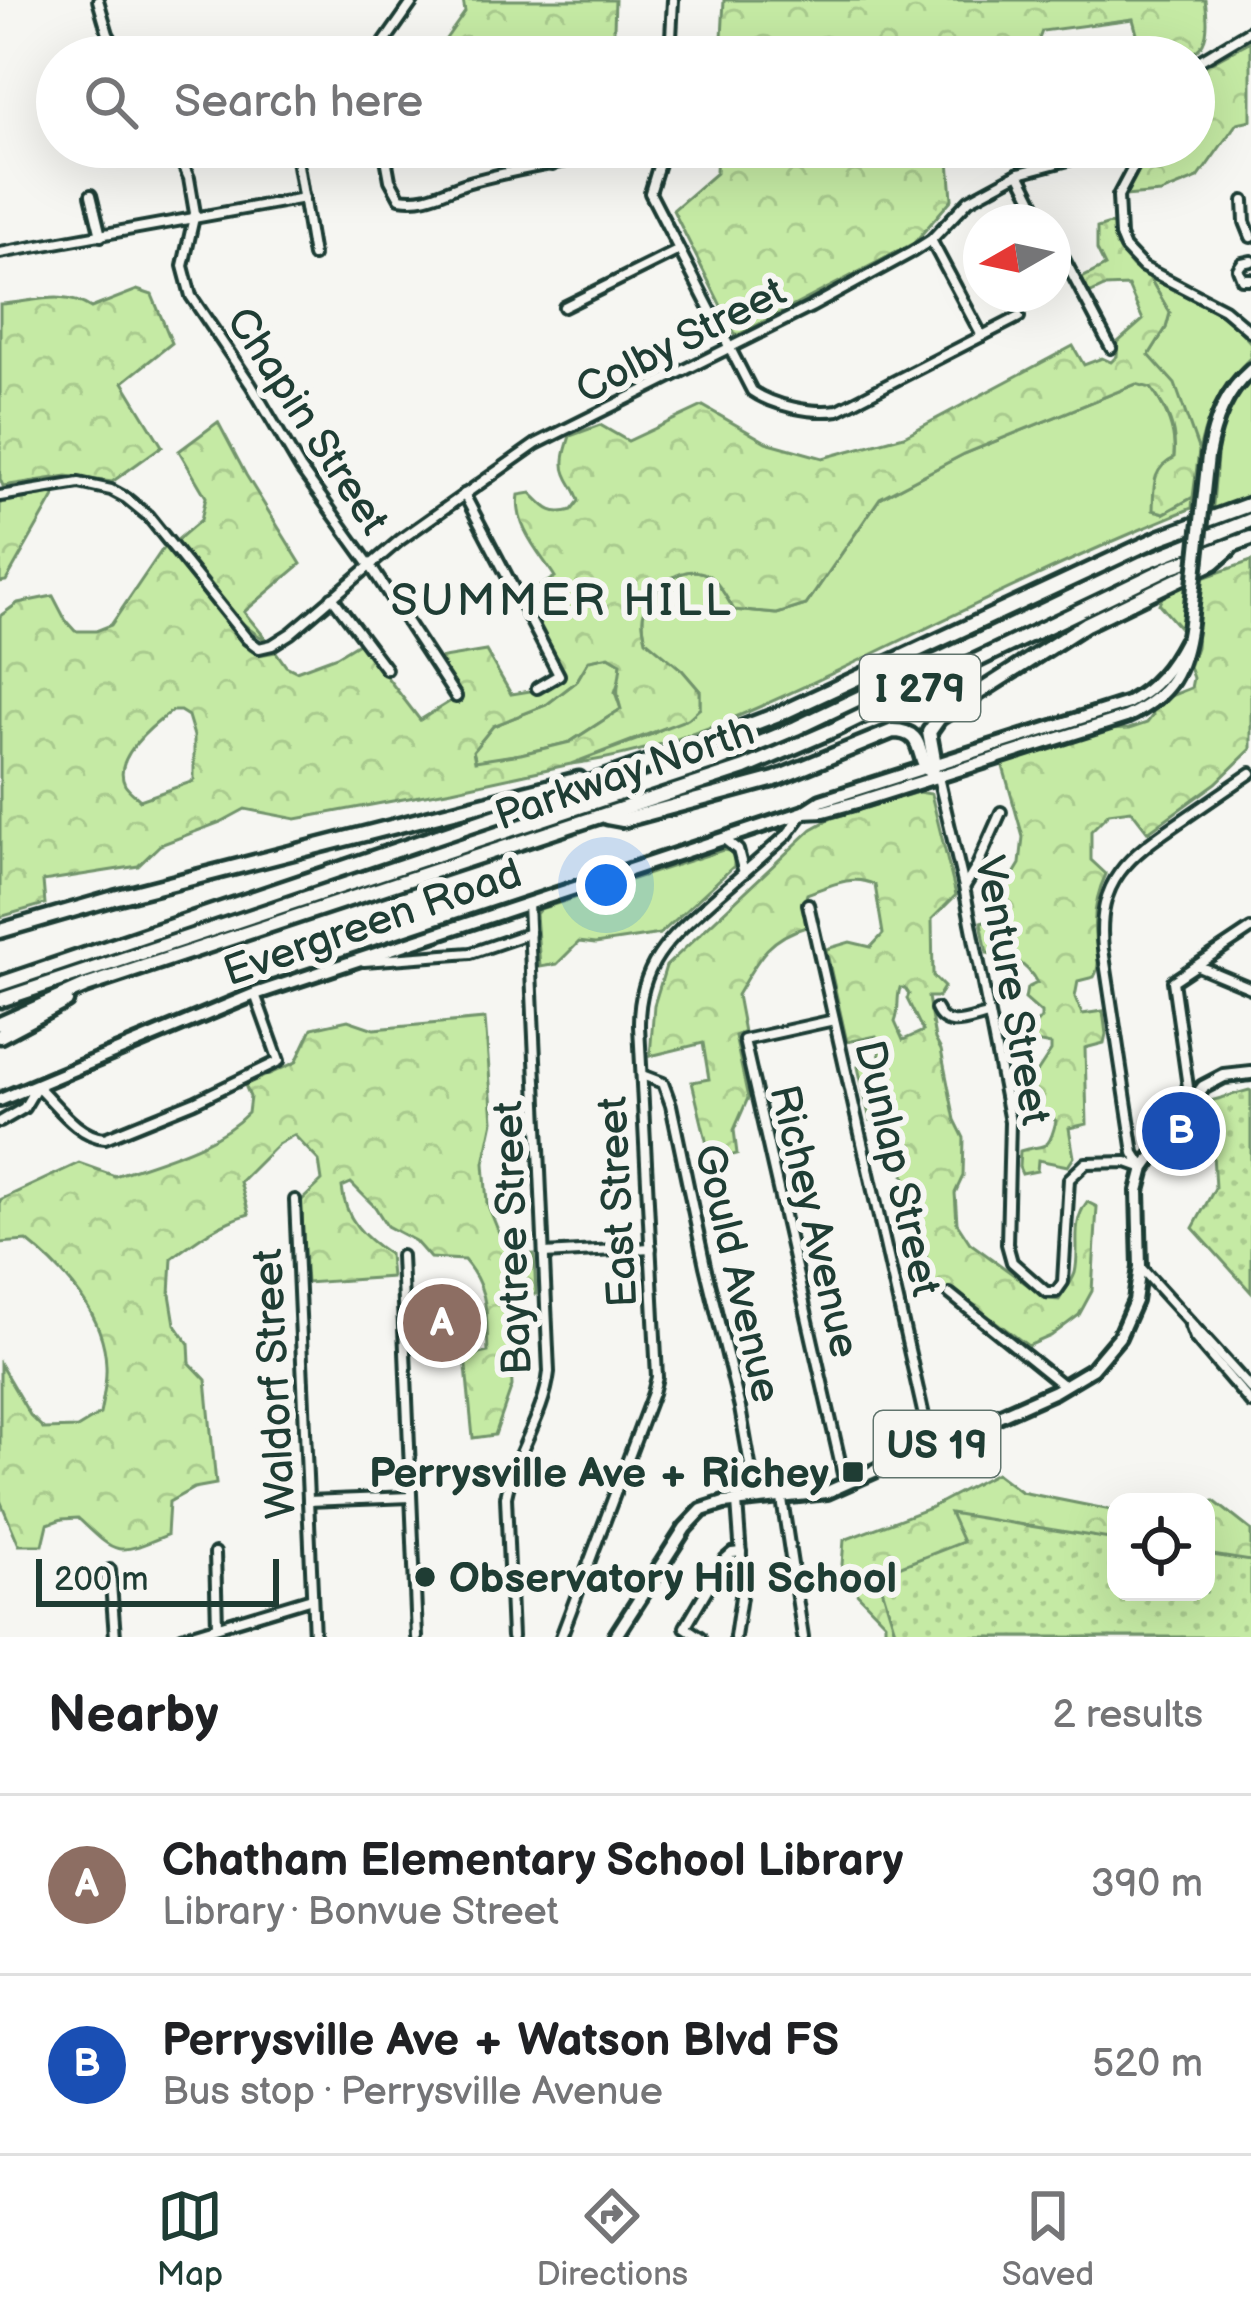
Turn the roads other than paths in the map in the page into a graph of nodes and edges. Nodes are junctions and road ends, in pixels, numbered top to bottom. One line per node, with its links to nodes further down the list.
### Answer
1 (98, 0): 5 (street)
2 (414, 0): 6 (street)
3 (673, 0): 7 (street)
4 (1251, 30): 8 (street)
5 (109, 36)
6 (389, 36)
7 (671, 36)
8 (1215, 51)
9 (184, 168): 21 (street)
10 (299, 168): 18 (street)
11 (389, 168): 12 (street)
12 (537, 168)
13 (654, 168): 25 (street)
14 (1030, 168): 16 (street, Colby Street)
15 (1133, 168): 33 (street)
16 (1018, 172): 20 (street); 24 (street, Colby Street)
17 (91, 195): 22 (street)
18 (304, 198): 21 (street); 27 (street)
19 (1244, 201): 23 (street)
20 (1035, 204)
21 (194, 219): 22 (street); 44 (street, Chapin Street)
22 (101, 236): 26 (street)
23 (1251, 237)
24 (931, 240): 34 (street); 36 (street, Colby Street)
25 (677, 251): 31 (street); 36 (street)
26 (0, 253)
27 (313, 256)
28 (1251, 262): 30 (street)
29 (1071, 272): 35 (street)
30 (1251, 279)
31 (564, 308)
32 (1019, 317): 34 (street)
33 (1251, 332)
34 (982, 336): 36 (street)
35 (1111, 348)
36 (728, 349): 38 (street, Colby Street)
37 (1251, 370): 50 (main road, East Street, bridge)
38 (464, 494): 44 (street, Colby Street); 47 (street)
39 (0, 496): 45 (street, Colby Street)
40 (1251, 504): 49 (highway, Parkway North / I 279)
41 (1251, 520): 67 (highway)
42 (1251, 538): 43 (highway, Parkway North / I 279)
43 (1234, 544): 50 (highway); 54 (highway, Parkway North / I 279)
44 (369, 564): 45 (street, Colby Street); 48 (street, Chapin Street)
45 (332, 597): 46 (street)
46 (386, 668)
47 (537, 688)
48 (457, 697)
49 (643, 764): 60 (highway); 68 (highway, Parkway North / I 279)
50 (933, 770): 52 (main road, East Street); 54 (highway); 57 (street, Venture Street)
51 (1251, 773): 85 (street)
52 (804, 812): 55 (main road, Evergreen Road); 56 (street, East Street)
53 (1000, 812): 57 (street)
54 (599, 816): 69 (highway, Parkway North / I 279)
55 (722, 838): 56 (street); 58 (main road, Evergreen Road)
56 (744, 873): 80 (street, East Street)
57 (964, 887): 75 (street, Venture Street)
58 (528, 902): 63 (street, Baytree Street); 65 (main road, Evergreen Road)
59 (808, 904): 76 (street, Dunlap Street)
60 (59, 915): 62 (highway); 64 (highway)
61 (1251, 929): 66 (street)
62 (0, 932)
63 (530, 933): 65 (street); 88 (street, Baytree Street)
64 (0, 941)
65 (350, 962): 71 (main road, Evergreen Road)
66 (1197, 965): 70 (street); 83 (street)
67 (104, 966): 72 (highway); 74 (highway)
68 (0, 984)
69 (86, 986): 77 (highway, Parkway North / I 279); 78 (highway)
70 (1251, 988)
71 (255, 994): 81 (main road, Evergreen Road); 81 (street)
72 (0, 1000)
73 (937, 1009): 75 (street)
74 (0, 1011)
75 (988, 1015): 85 (street, Venture Street)
76 (834, 1020): 96 (street, Dunlap Street); 97 (street, Richey Avenue)
77 (0, 1024)
78 (0, 1036)
79 (1251, 1073): 83 (main road, US 19)
80 (642, 1075): 87 (street, East Street); 100 (street, Gould Avenue)
81 (37, 1085): 82 (main road, Evergreen Road); 84 (street, Evergreen Road)
82 (0, 1100)
83 (1190, 1101): 85 (main road, US 19)
84 (0, 1123)
85 (1144, 1168): 90 (main road, US 19)
86 (295, 1200): 101 (street, Waldorf Street)
87 (651, 1248): 88 (street); 113 (street, East Street)
88 (544, 1254): 112 (street, Baytree Street)
89 (401, 1256): 98 (street)
90 (1140, 1267): 92 (street); 93 (main road, US 19)
91 (950, 1294): 93 (street)
92 (1189, 1324): 94 (street); 95 (street)
93 (1065, 1387): 96 (main road, US 19)
94 (1251, 1389)
95 (1251, 1403)
96 (931, 1447): 97 (main road, US 19)
97 (845, 1485): 99 (main road, US 19)
98 (411, 1497): 101 (street); 111 (street)
99 (782, 1498): 100 (main road, US 19); 117 (street)
100 (757, 1500): 102 (main road, US 19)
101 (308, 1501): 106 (street, Waldorf Street)
102 (737, 1502): 103 (street); 114 (main road, US 19)
103 (741, 1552): 115 (street); 116 (street)
104 (215, 1553): 107 (street)
105 (110, 1570): 108 (street)
106 (313, 1598): 107 (street); 110 (street, Waldorf Street)
107 (217, 1626): 109 (street)
108 (115, 1637)
109 (182, 1637)
110 (314, 1637)
111 (417, 1637)
112 (512, 1637)
113 (561, 1637)
114 (616, 1637)
115 (700, 1637)
116 (735, 1637)
117 (803, 1637)

